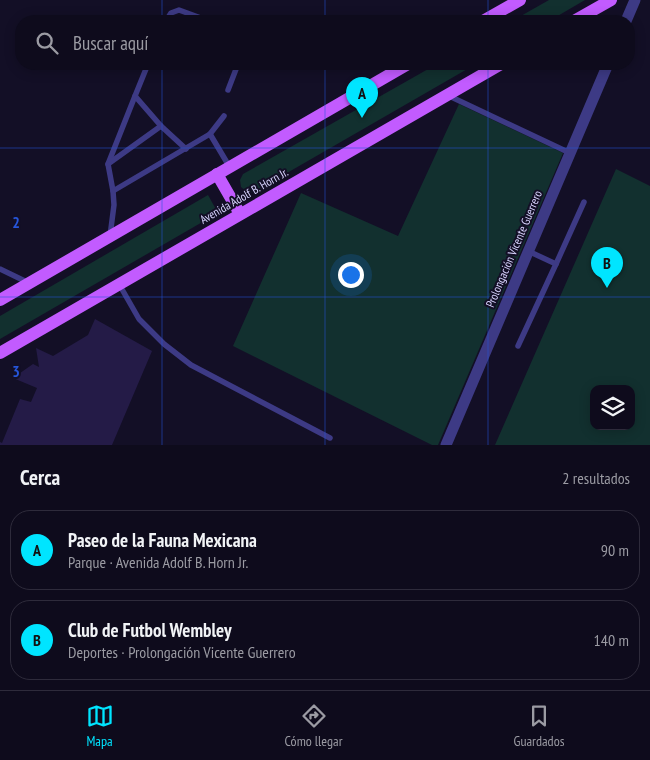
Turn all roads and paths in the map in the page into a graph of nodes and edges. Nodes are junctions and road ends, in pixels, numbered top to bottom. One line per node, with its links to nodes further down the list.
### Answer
1 (520, 0): 6 (main road)
2 (611, 0): 7 (main road)
3 (635, 0): 8 (street)
4 (170, 15): 5 (lane)
5 (192, 15)
6 (494, 15)
7 (585, 15)
8 (629, 15)
9 (146, 70): 16 (lane)
10 (236, 70): 14 (lane)
11 (397, 70): 23 (main road)
12 (491, 70): 15 (main road, Avenida Adolf B. Horn Jr.)
13 (605, 70): 21 (street, Prolongación Vicente Guerrero)
14 (228, 90)
15 (447, 95): 21 (lane); 27 (main road, Avenida Adolf B. Horn Jr.)
16 (135, 96): 18 (lane); 22 (lane)
17 (224, 116): 19 (lane)
18 (161, 126): 20 (lane); 22 (lane)
19 (210, 134): 20 (lane); 23 (lane)
20 (186, 149): 25 (lane)
21 (570, 153): 29 (street, Prolongación Vicente Guerrero)
22 (108, 164): 25 (lane)
23 (229, 166): 24 (main road)
24 (217, 174): 27 (main road); 28 (main road)
25 (113, 192): 28 (lane)
26 (584, 202): 30 (lane)
27 (240, 214): 33 (main road, Avenida Adolf B. Horn Jr.)
28 (110, 236): 32 (main road)
29 (528, 251): 30 (lane); 38 (street, Prolongación Vicente Guerrero)
30 (556, 264): 35 (lane)
31 (0, 269): 32 (lane)
32 (29, 283): 34 (main road)
33 (119, 284): 36 (main road, Avenida Adolf B. Horn Jr.); 37 (lane)
34 (0, 300)
35 (518, 346)
36 (0, 353)
37 (330, 438)
38 (446, 445)

